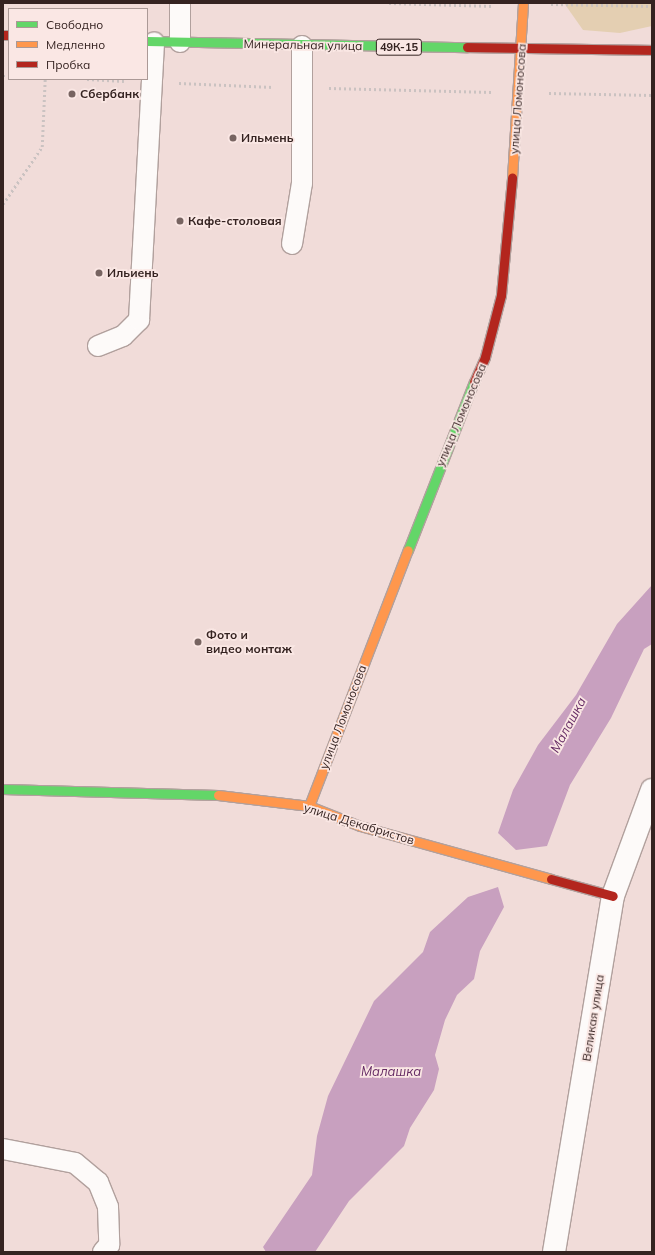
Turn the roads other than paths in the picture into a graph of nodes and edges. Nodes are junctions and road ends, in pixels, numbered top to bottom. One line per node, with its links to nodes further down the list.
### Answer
1 (180, 3): 4 (lane)
2 (523, 3): 6 (street, улица Ломоносова)
3 (150, 41): 4 (street, Минеральная улица / 49К-15); 9 (lane)
4 (180, 42): 5 (street, Минеральная улица / 49К-15)
5 (302, 46): 6 (street, Минеральная улица / 49К-15); 8 (lane)
6 (522, 48): 7 (street, Минеральная улица / 49К-15); 12 (street, улица Ломоносова)
7 (652, 50)
8 (292, 244)
9 (98, 346)
10 (3, 789): 12 (street, улица Декабристов)
11 (652, 790): 13 (street, Великая улица)
12 (309, 806): 13 (street, улица Декабристов)
13 (613, 896): 16 (street, Великая улица)
14 (3, 1149): 15 (lane)
15 (103, 1252)
16 (554, 1252)

